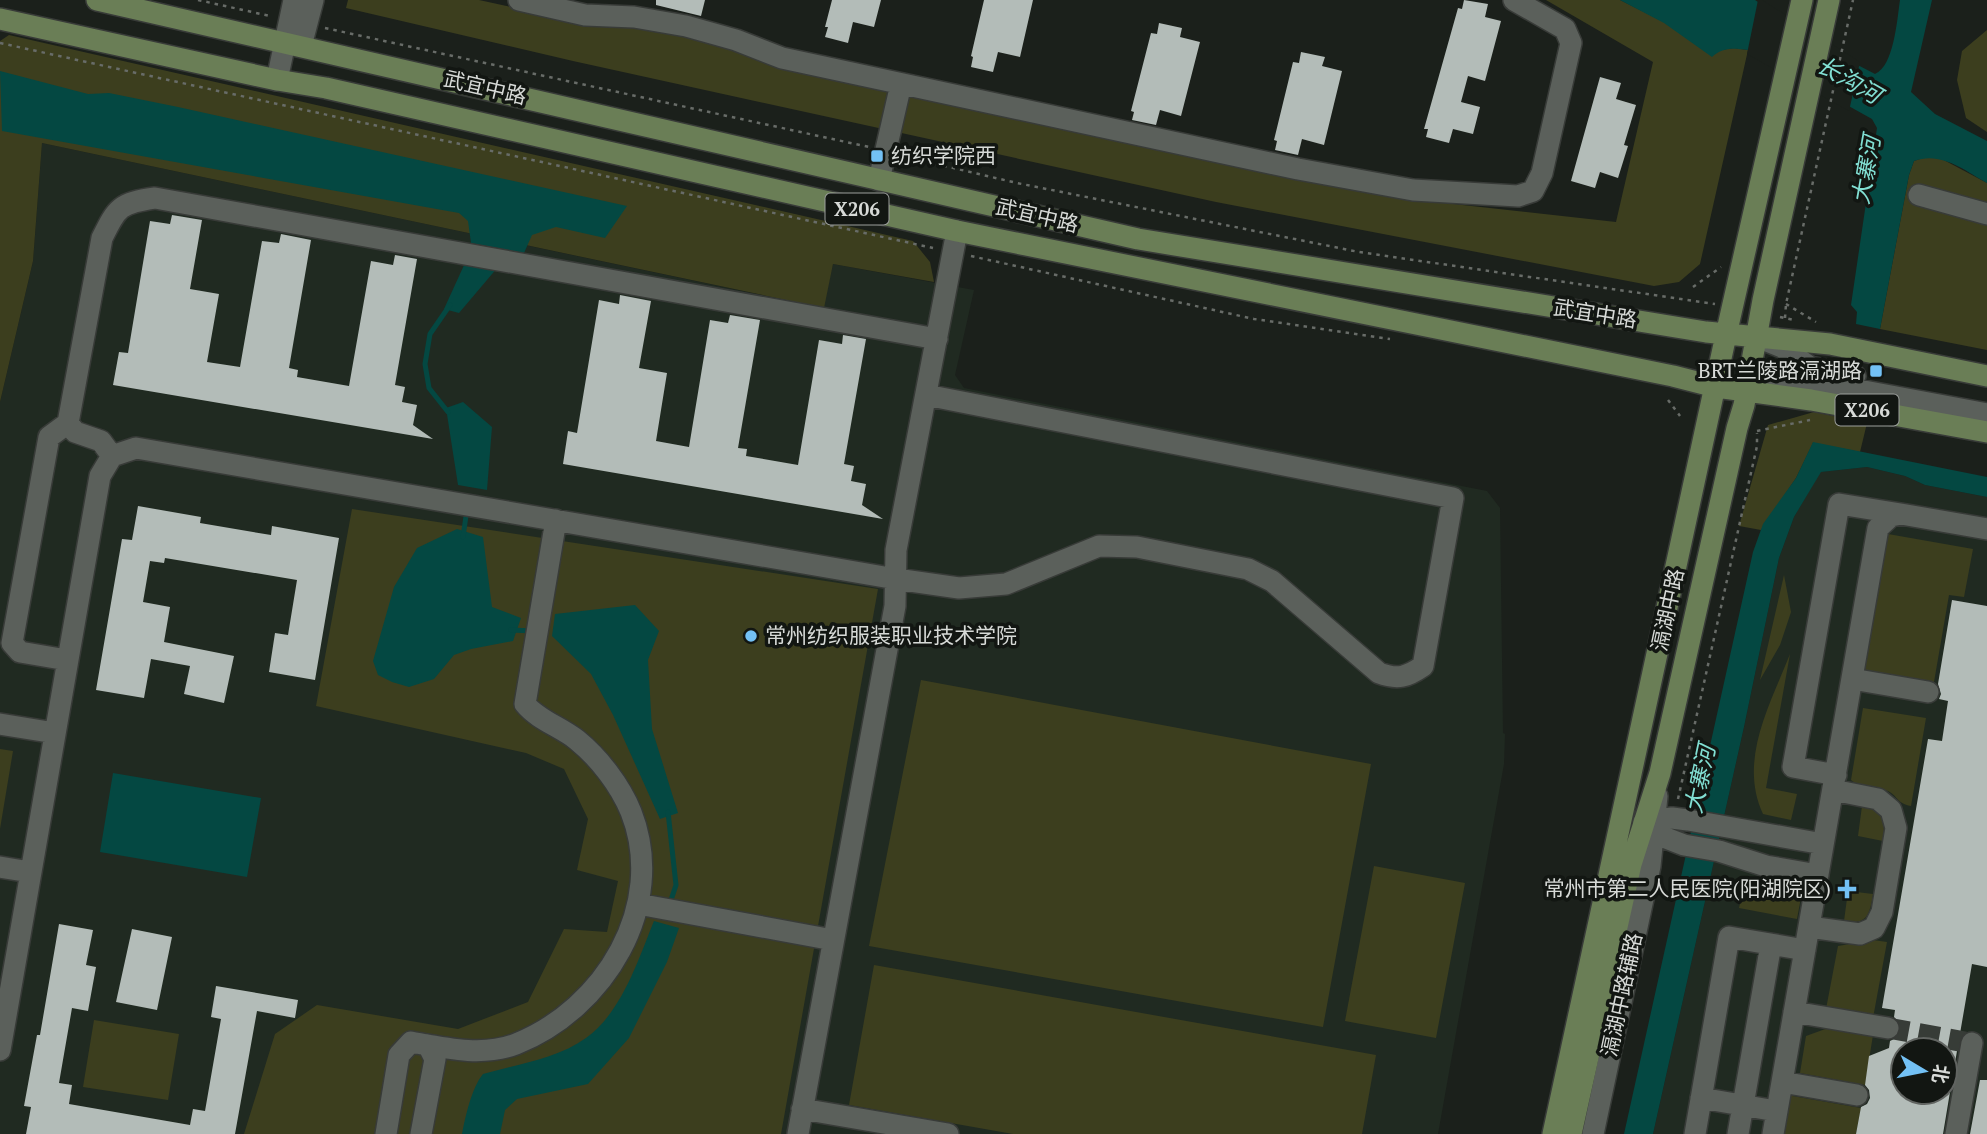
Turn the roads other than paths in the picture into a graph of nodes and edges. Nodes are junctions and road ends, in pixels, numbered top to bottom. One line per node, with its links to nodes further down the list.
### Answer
1 (97, 0): 9 (main road, 武宜中路 / X206)
2 (313, 0): 7 (street)
3 (519, 0): 11 (street)
4 (1514, 0): 11 (street)
5 (1829, 0): 17 (main road, 滆湖中路)
6 (1801, 5): 16 (main road, 滆湖中路)
7 (297, 15): 9 (street)
8 (0, 19): 10 (main road, 武宜中路 / X206)
9 (294, 44): 10 (street); 12 (main road, 武宜中路 / X206)
10 (277, 80): 15 (main road, 武宜中路 / X206)
11 (901, 84): 12 (street)
12 (879, 180): 16 (main road, 武宜中路 / X206)
13 (1919, 195): 14 (street)
14 (1987, 214)
15 (957, 231): 18 (street); 20 (main road, 武宜中路 / X206)
16 (1726, 335): 17 (main road, 武宜中路 / X206); 20 (main road, 滆湖中路)
17 (1757, 337): 19 (main road, 武宜中路 / X206); 21 (main road, 滆湖中路); 23 (street)
18 (937, 339): 22 (street); 25 (street)
19 (1987, 376)
20 (1716, 387): 21 (main road, X206); 63 (main road, 滆湖中路)
21 (1747, 390): 24 (street); 26 (main road, X206); 38 (main road, 滆湖中路)
22 (926, 395): 31 (street); 31 (street)
23 (1987, 402)
24 (1987, 414)
25 (68, 423): 27 (street); 32 (street)
26 (1987, 432)
27 (112, 456): 29 (street); 32 (street)
28 (1901, 514): 30 (street); 33 (street); 37 (street)
29 (556, 520): 31 (street); 43 (street)
30 (1987, 529)
31 (896, 579): 45 (street)
32 (67, 660): 36 (street)
33 (1852, 679): 34 (street); 37 (street)
34 (1927, 692)
35 (0, 724): 36 (street)
36 (55, 733): 41 (street)
37 (1835, 782): 39 (street); 44 (street)
38 (1663, 822): 39 (street); 42 (street); 64 (main road, 滆湖中路); 65 (street, 滆湖中路辅路)
39 (1823, 844): 42 (street)
40 (0, 867): 41 (street)
41 (30, 872): 52 (street)
42 (1818, 875): 44 (street)
43 (647, 905): 45 (street); 51 (street)
44 (1809, 927): 47 (street)
45 (833, 940): 57 (street)
46 (1771, 944): 47 (street); 55 (street); 56 (street)
47 (1805, 950): 48 (street)
48 (1794, 1012): 49 (street); 53 (street)
49 (1888, 1028)
50 (1975, 1043): 69 (street)
51 (419, 1044): 59 (street); 60 (street)
52 (0, 1050)
53 (1782, 1082): 54 (street); 58 (street)
54 (1857, 1095)
55 (1701, 1098): 56 (street); 66 (street)
56 (1743, 1105): 58 (street); 67 (street)
57 (802, 1109): 61 (street); 62 (street)
58 (1776, 1111): 68 (street)
59 (386, 1134)
60 (421, 1134)
61 (798, 1134)
62 (948, 1134)
63 (1553, 1134)
64 (1571, 1134)
65 (1593, 1134)
66 (1695, 1134)
67 (1738, 1134)
68 (1773, 1134)
69 (1956, 1134)

